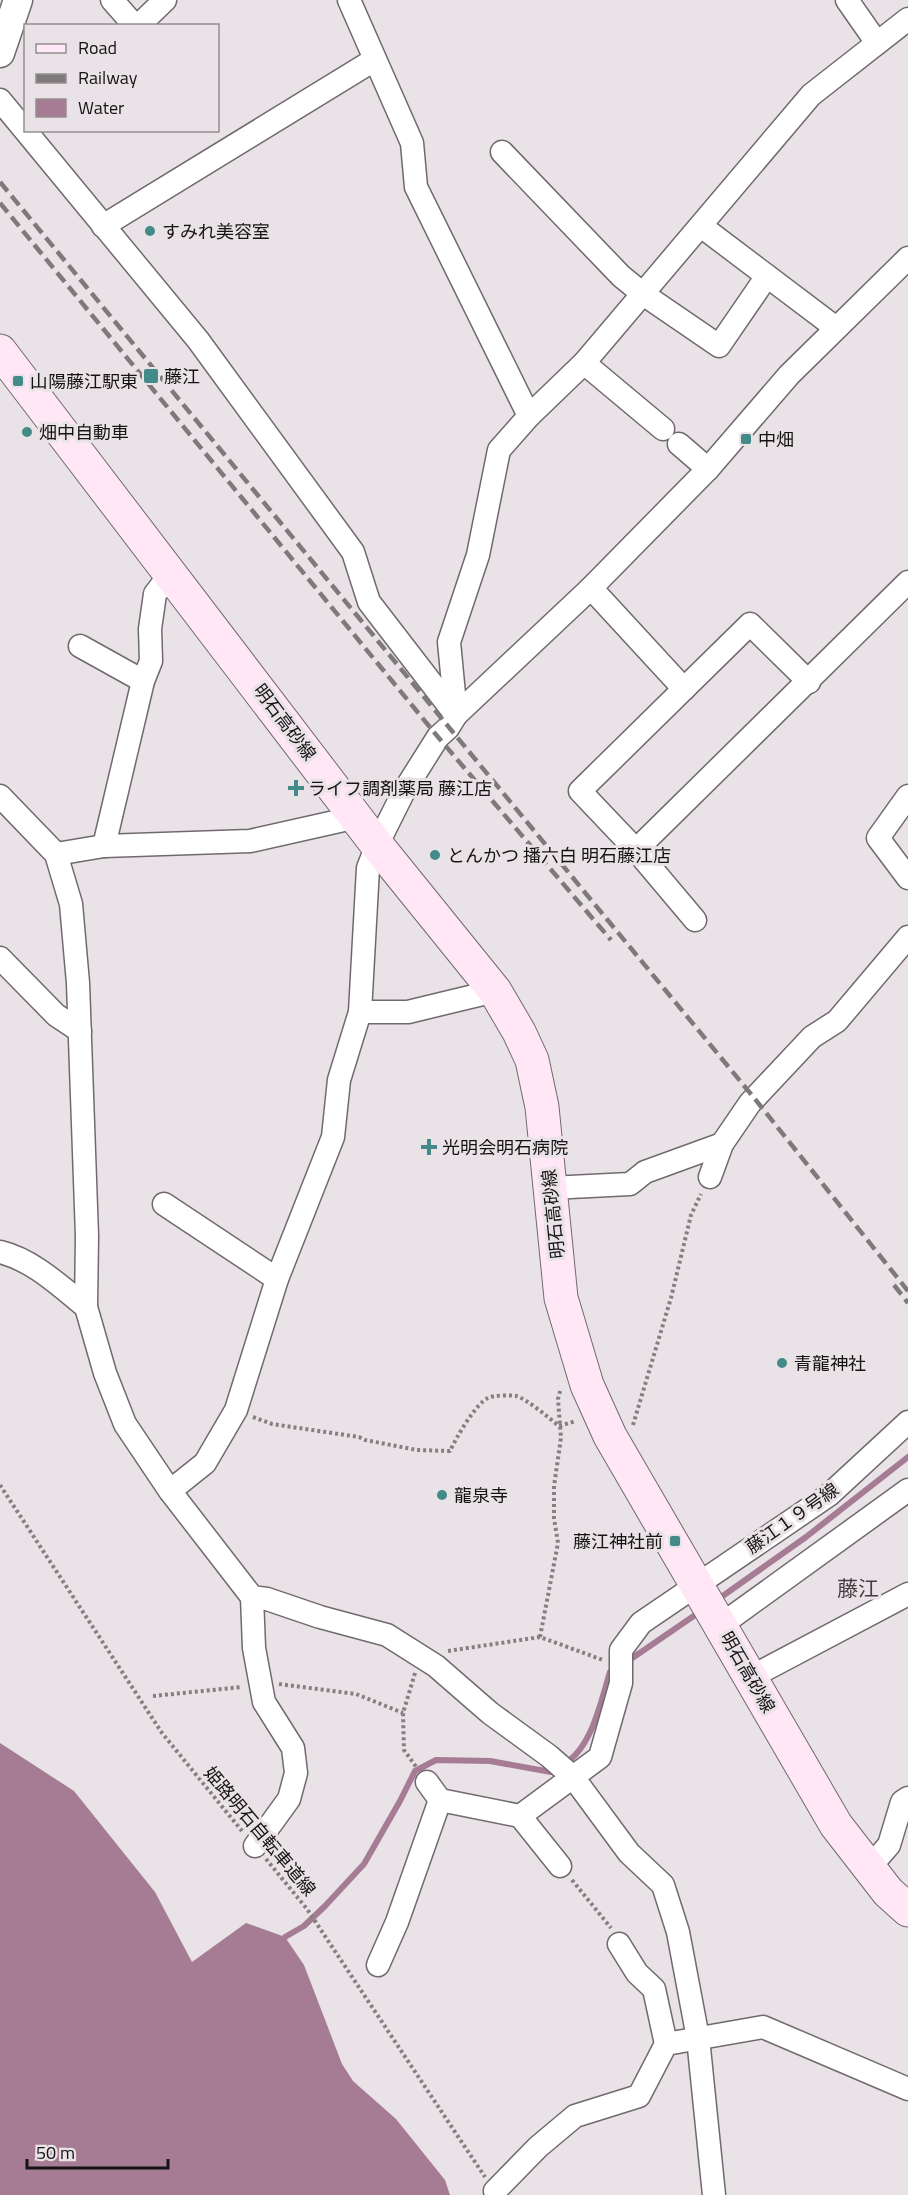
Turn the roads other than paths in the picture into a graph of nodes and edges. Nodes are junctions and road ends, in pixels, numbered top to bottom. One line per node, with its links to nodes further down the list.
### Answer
1 (18, 0): 10 (street)
2 (112, 0): 7 (street)
3 (165, 0): 8 (street)
4 (349, 0): 11 (street)
5 (847, 0): 9 (street)
6 (908, 19): 9 (street)
7 (135, 24)
8 (139, 24)
9 (877, 43): 17 (street)
10 (0, 53)
11 (374, 60): 16 (street); 24 (street)
12 (0, 100): 13 (street)
13 (24, 127)
14 (28, 132): 16 (street)
15 (502, 152): 20 (street)
16 (103, 226): 33 (street)
17 (701, 226): 19 (street); 20 (street)
18 (908, 258): 21 (street)
19 (767, 276): 20 (street); 21 (street)
20 (643, 294): 23 (street)
21 (836, 328): 25 (street)
22 (0, 351): 26 (main road, 明石高砂線)
23 (584, 363): 24 (street); 25 (street)
24 (529, 416): 33 (street)
25 (708, 469): 28 (street)
26 (171, 573): 30 (street); 36 (main road, 明石高砂線)
27 (908, 582): 31 (street)
28 (591, 588): 32 (street); 33 (street)
29 (80, 646): 30 (street)
30 (143, 681): 38 (street)
31 (808, 682): 32 (street); 39 (street)
32 (684, 689): 39 (street)
33 (456, 715): 37 (street)
34 (0, 796): 40 (street)
35 (908, 796): 41 (street)
36 (357, 817): 37 (main road, 明石高砂線); 38 (street)
37 (376, 845): 45 (main road, 明石高砂線); 46 (street)
38 (104, 846): 40 (street)
39 (636, 850): 42 (street)
40 (56, 854): 47 (street)
41 (908, 878)
42 (695, 920)
43 (908, 937): 48 (street)
44 (0, 958): 47 (street)
45 (495, 991): 46 (street); 50 (main road, 明石高砂線)
46 (360, 1012): 53 (street)
47 (80, 1031): 54 (street)
48 (722, 1144): 49 (street); 50 (street)
49 (710, 1177)
50 (550, 1188): 60 (main road, 明石高砂線)
51 (164, 1204): 53 (street)
52 (0, 1252): 54 (street)
53 (276, 1279): 57 (street)
54 (86, 1307): 57 (street)
55 (908, 1422): 60 (street, 藤江１９号線)
56 (908, 1490): 60 (street)
57 (170, 1491): 59 (street)
58 (908, 1594): 61 (street)
59 (252, 1598): 62 (street); 65 (street)
60 (709, 1605): 61 (main road, 明石高砂線); 62 (street)
61 (751, 1677): 67 (main road, 明石高砂線)
62 (573, 1777): 64 (street); 71 (street)
63 (908, 1798): 67 (street)
64 (520, 1816): 66 (street); 70 (street)
65 (255, 1846)
66 (560, 1866)
67 (870, 1869): 68 (main road, 明石高砂線)
68 (908, 1910)
69 (620, 1944): 72 (street)
70 (378, 1965)
71 (698, 2038): 72 (street); 73 (street); 75 (street)
72 (666, 2044): 74 (street)
73 (908, 2090)
74 (495, 2191)
75 (714, 2195)

